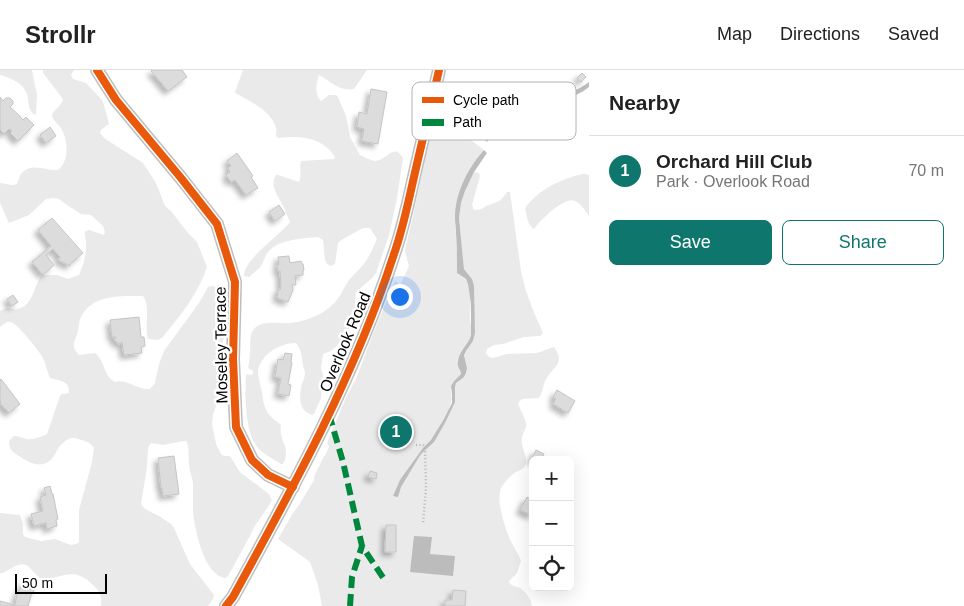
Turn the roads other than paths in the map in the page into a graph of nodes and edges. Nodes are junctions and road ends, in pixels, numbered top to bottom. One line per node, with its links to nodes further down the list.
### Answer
1 (97, 70): 3 (street, Moseley Terrace)
2 (423, 140): 3 (street, Overlook Road)
3 (293, 487): 4 (street, Overlook Road)
4 (226, 606)

